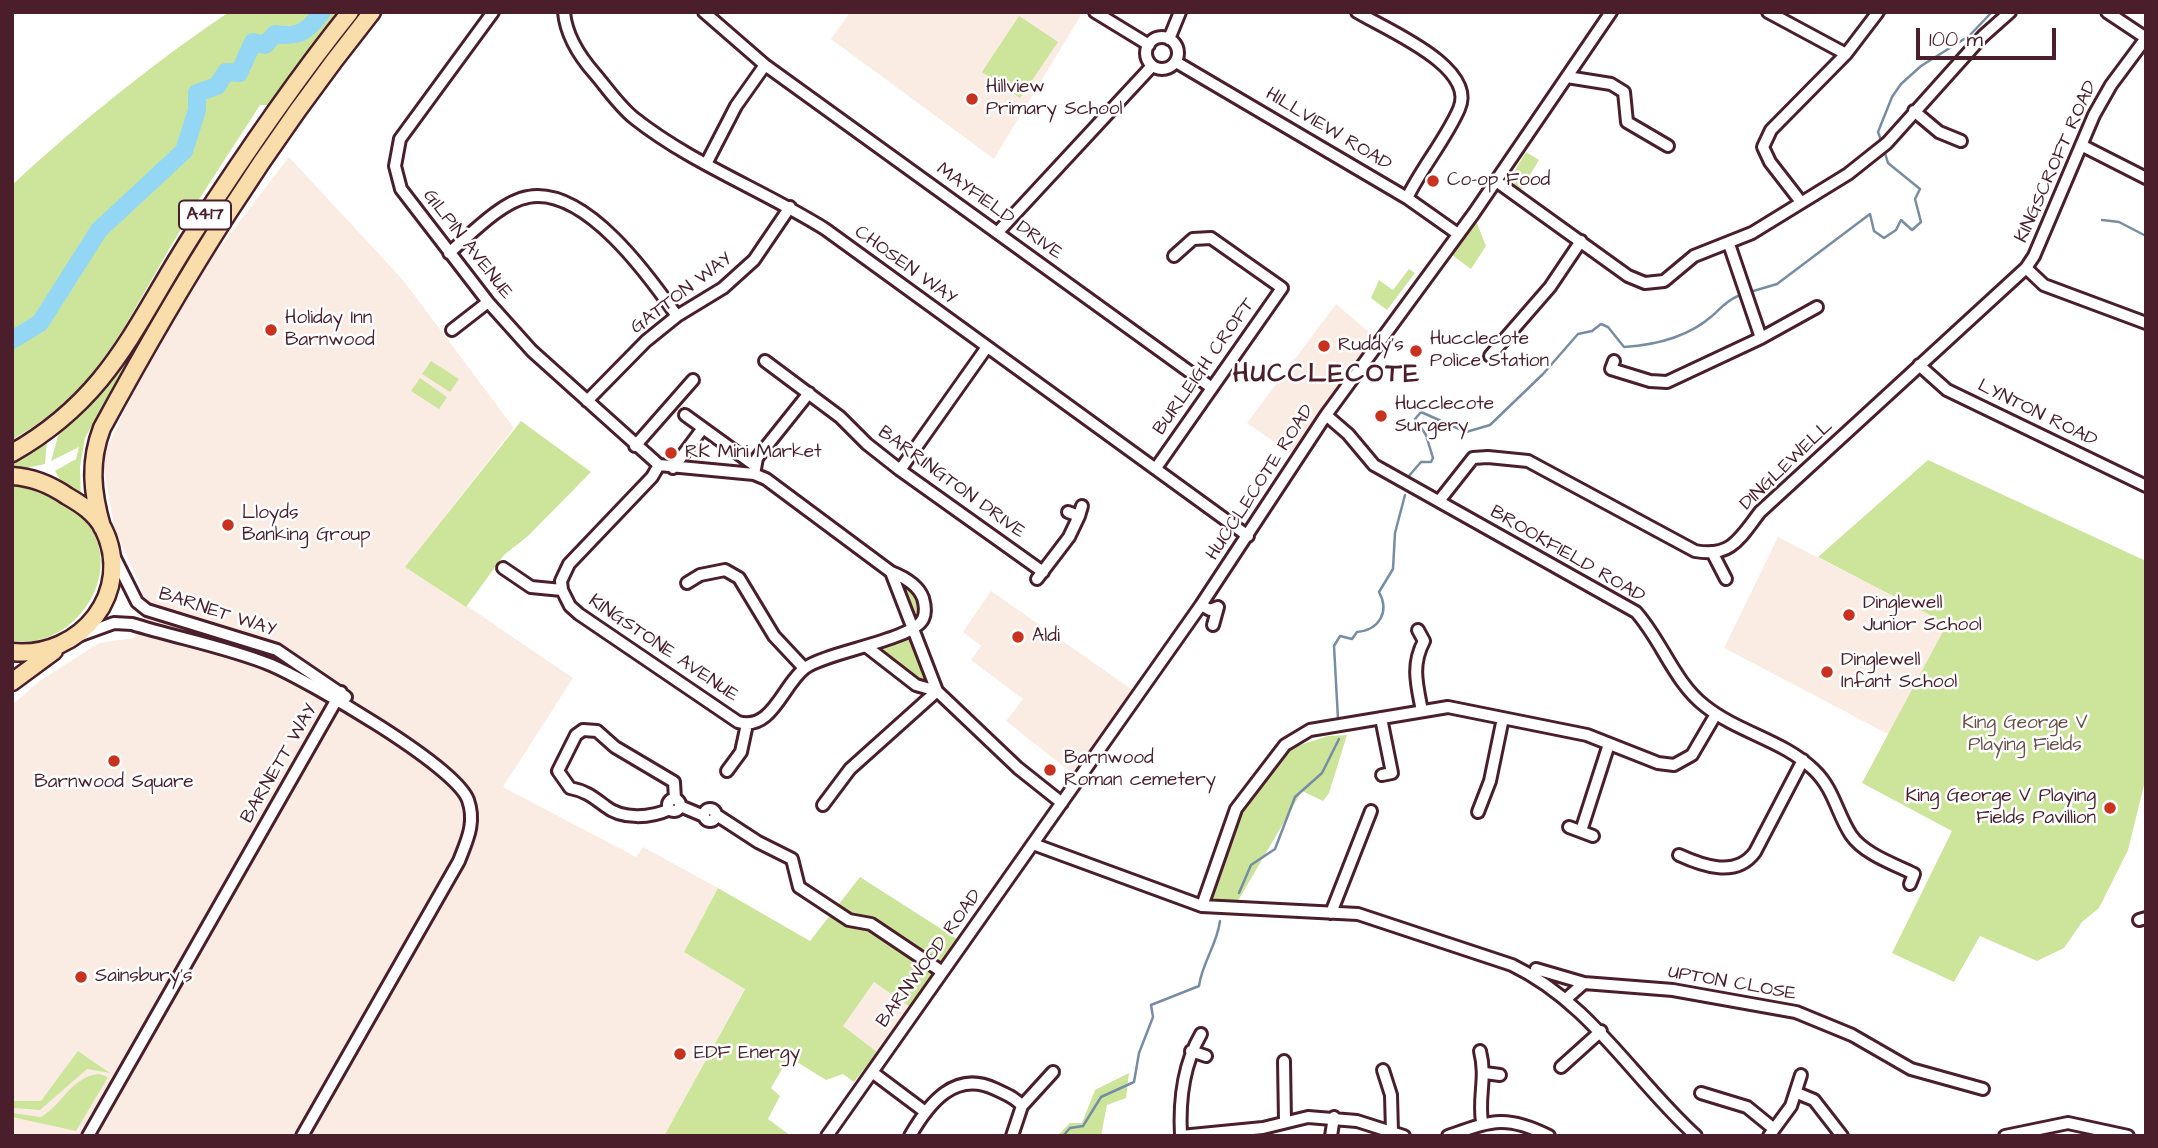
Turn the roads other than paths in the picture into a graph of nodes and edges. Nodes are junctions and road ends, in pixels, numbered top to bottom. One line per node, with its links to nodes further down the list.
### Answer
1 (350, 12): 58 (highway, A417)
2 (372, 12): 68 (highway, A417)
3 (493, 12): 36 (street, GILPIN AVENUE)
4 (564, 12): 26 (street, CHOSEN WAY)
5 (1094, 12): 16 (street)
6 (1180, 12): 15 (street)
7 (1357, 12): 29 (street)
8 (1611, 12): 21 (street, HUCCLECOTE ROAD)
9 (1768, 12): 17 (street)
10 (1878, 12): 17 (street)
11 (2010, 12): 22 (street)
12 (2107, 12): 14 (street)
13 (698, 14): 19 (street, MAYFIELD DRIVE)
14 (2146, 38): 24 (street, KINGSCROFT ROAD)
15 (1169, 39): 16 (street); 18 (street)
16 (1149, 45): 20 (street)
17 (1846, 54): 30 (street)
18 (1176, 62): 20 (street); 29 (street, HILLVIEW ROAD)
19 (765, 65): 26 (street); 32 (street, MAYFIELD DRIVE)
20 (1152, 66): 32 (street)
21 (1567, 77): 25 (street); 28 (street, HUCCLECOTE ROAD)
22 (1914, 111): 23 (street); 30 (street)
23 (1961, 141)
24 (2081, 145): 27 (street); 38 (street, KINGSCROFT ROAD)
25 (1668, 146)
26 (706, 164): 31 (street, CHOSEN WAY)
27 (2146, 178)
28 (1496, 181): 33 (street, HUCCLECOTE ROAD); 34 (street)
29 (1407, 198): 33 (street, HILLVIEW ROAD)
30 (1801, 202): 35 (street)
31 (790, 207): 41 (street, GATTON WAY); 45 (street, CHOSEN WAY)
32 (998, 232): 51 (street, MAYFIELD DRIVE)
33 (1458, 234): 55 (street, HUCCLECOTE ROAD)
34 (1581, 241): 35 (street); 46 (street)
35 (1729, 244): 44 (street)
36 (449, 253): 39 (street, GILPIN AVENUE); 41 (street)
37 (1174, 256): 51 (street, BURLEIGH CROFT)
38 (2026, 268): 42 (street); 49 (street, DINGLEWELL)
39 (488, 302): 43 (street); 53 (street, GILPIN AVENUE)
40 (1817, 307): 44 (street)
41 (677, 316): 53 (street, GATTON WAY)
42 (2146, 323)
43 (452, 330)
44 (1761, 338): 48 (street)
45 (987, 347): 61 (street, CHOSEN WAY); 63 (street)
46 (1492, 349)
47 (765, 361): 52 (street, BARRINGTON DRIVE)
48 (1614, 361)
49 (1919, 365): 65 (street, LYNTON ROAD); 71 (street, DINGLEWELL)
50 (693, 380): 57 (street)
51 (1212, 388): 61 (street, BURLEIGH CROFT)
52 (808, 393): 62 (street); 63 (street, BARRINGTON DRIVE)
53 (587, 401): 57 (street, GILPIN AVENUE)
54 (685, 415): 56 (street)
55 (1326, 415): 66 (street, BROOKFIELD ROAD); 69 (street, HUCCLECOTE ROAD)
56 (703, 428): 60 (street); 62 (street)
57 (635, 446): 59 (street, GILPIN AVENUE)
58 (12, 453)
59 (659, 465): 60 (street); 76 (street)
60 (673, 468): 62 (street)
61 (1156, 468): 69 (street, CHOSEN WAY)
62 (754, 470): 73 (street)
63 (900, 470): 67 (street, BARRINGTON DRIVE)
64 (12, 475): 68 (highway)
65 (2146, 486)
66 (1439, 501): 71 (street); 92 (street, BROOKFIELD ROAD)
67 (1076, 511)
68 (102, 527): 70 (highway)
69 (1248, 536): 77 (street, HUCCLECOTE ROAD)
70 (108, 544): 81 (highway); 90 (street, BARNET WAY)
71 (1712, 552): 74 (street)
72 (503, 568): 76 (street)
73 (891, 572): 79 (street); 79 (street)
74 (1726, 579)
75 (687, 583): 87 (street)
76 (562, 590): 95 (street, KINGSTONE AVENUE)
77 (1201, 606): 78 (street); 100 (street, HUCCLECOTE ROAD)
78 (1213, 625)
79 (913, 629): 85 (street); 89 (street)
80 (1418, 630): 83 (street)
81 (80, 635): 84 (highway); 90 (street, BARNET WAY)
82 (1437, 639): 83 (street)
83 (1424, 641): 91 (street)
84 (61, 645): 86 (highway); 88 (highway)
85 (867, 647): 87 (street); 89 (street)
86 (12, 652)
87 (804, 668): 95 (street, KINGSTONE AVENUE)
88 (12, 682)
89 (937, 691): 100 (street); 102 (street)
90 (339, 697): 141 (street, BARNETT WAY); 142 (street, BARNET WAY)
91 (1422, 710): 93 (street); 94 (street)
92 (1716, 714): 96 (street); 97 (street, BROOKFIELD ROAD)
93 (1381, 718): 99 (street); 111 (street)
94 (1503, 718): 96 (street); 104 (street)
95 (747, 724): 98 (street)
96 (1609, 744): 106 (street)
97 (1803, 760): 109 (street); 110 (street, BROOKFIELD ROAD)
98 (727, 771)
99 (1392, 774)
100 (1062, 803): 108 (street, BARNWOOD ROAD)
101 (675, 805): 101 (street); 114 (street)
102 (823, 805)
103 (1371, 811): 112 (street)
104 (1478, 812)
105 (1569, 827): 106 (street)
106 (1581, 831): 107 (street)
107 (1593, 836)
108 (1033, 844): 111 (street); 114 (street, BARNWOOD ROAD)
109 (1679, 854)
110 (1910, 884)
111 (1202, 906): 112 (street)
112 (1331, 913): 116 (street)
113 (1536, 969): 115 (street, UPTON CLOSE)
114 (941, 971): 125 (street, BARNWOOD ROAD)
115 (1584, 983): 116 (street); 130 (street, UPTON CLOSE)
116 (1566, 999): 117 (street)
117 (1601, 1031): 123 (street); 138 (street)
118 (1201, 1034): 119 (street)
119 (1191, 1051): 121 (street); 146 (street)
120 (1480, 1051): 127 (street)
121 (1206, 1056)
122 (1286, 1067): 136 (street)
123 (1561, 1067)
124 (1383, 1070): 139 (street)
125 (872, 1072): 134 (street); 143 (street, BARNWOOD ROAD)
126 (1053, 1072): 133 (street)
127 (1485, 1073): 128 (street); 137 (street)
128 (1500, 1075)
129 (1801, 1075): 132 (street)
130 (1983, 1089)
131 (1701, 1093): 140 (street)
132 (1797, 1093): 140 (street); 153 (street)
133 (1022, 1106): 134 (street); 145 (street)
134 (924, 1111): 144 (street)
135 (1334, 1117): 136 (street); 139 (street); 147 (street)
136 (1285, 1122): 146 (street)
137 (1482, 1122): 149 (street); 150 (street)
138 (1687, 1127): 151 (street); 152 (street)
139 (1392, 1132): 148 (street)
140 (1772, 1132)
141 (88, 1136)
142 (302, 1136)
143 (827, 1136)
144 (910, 1136)
145 (1012, 1136)
146 (1181, 1136)
147 (1331, 1136)
148 (1404, 1136)
149 (1448, 1136)
150 (1549, 1136)
151 (1676, 1136)
152 (1696, 1136)
153 (1842, 1136)
154 (2005, 1136): 155 (street)
155 (2128, 1136)

